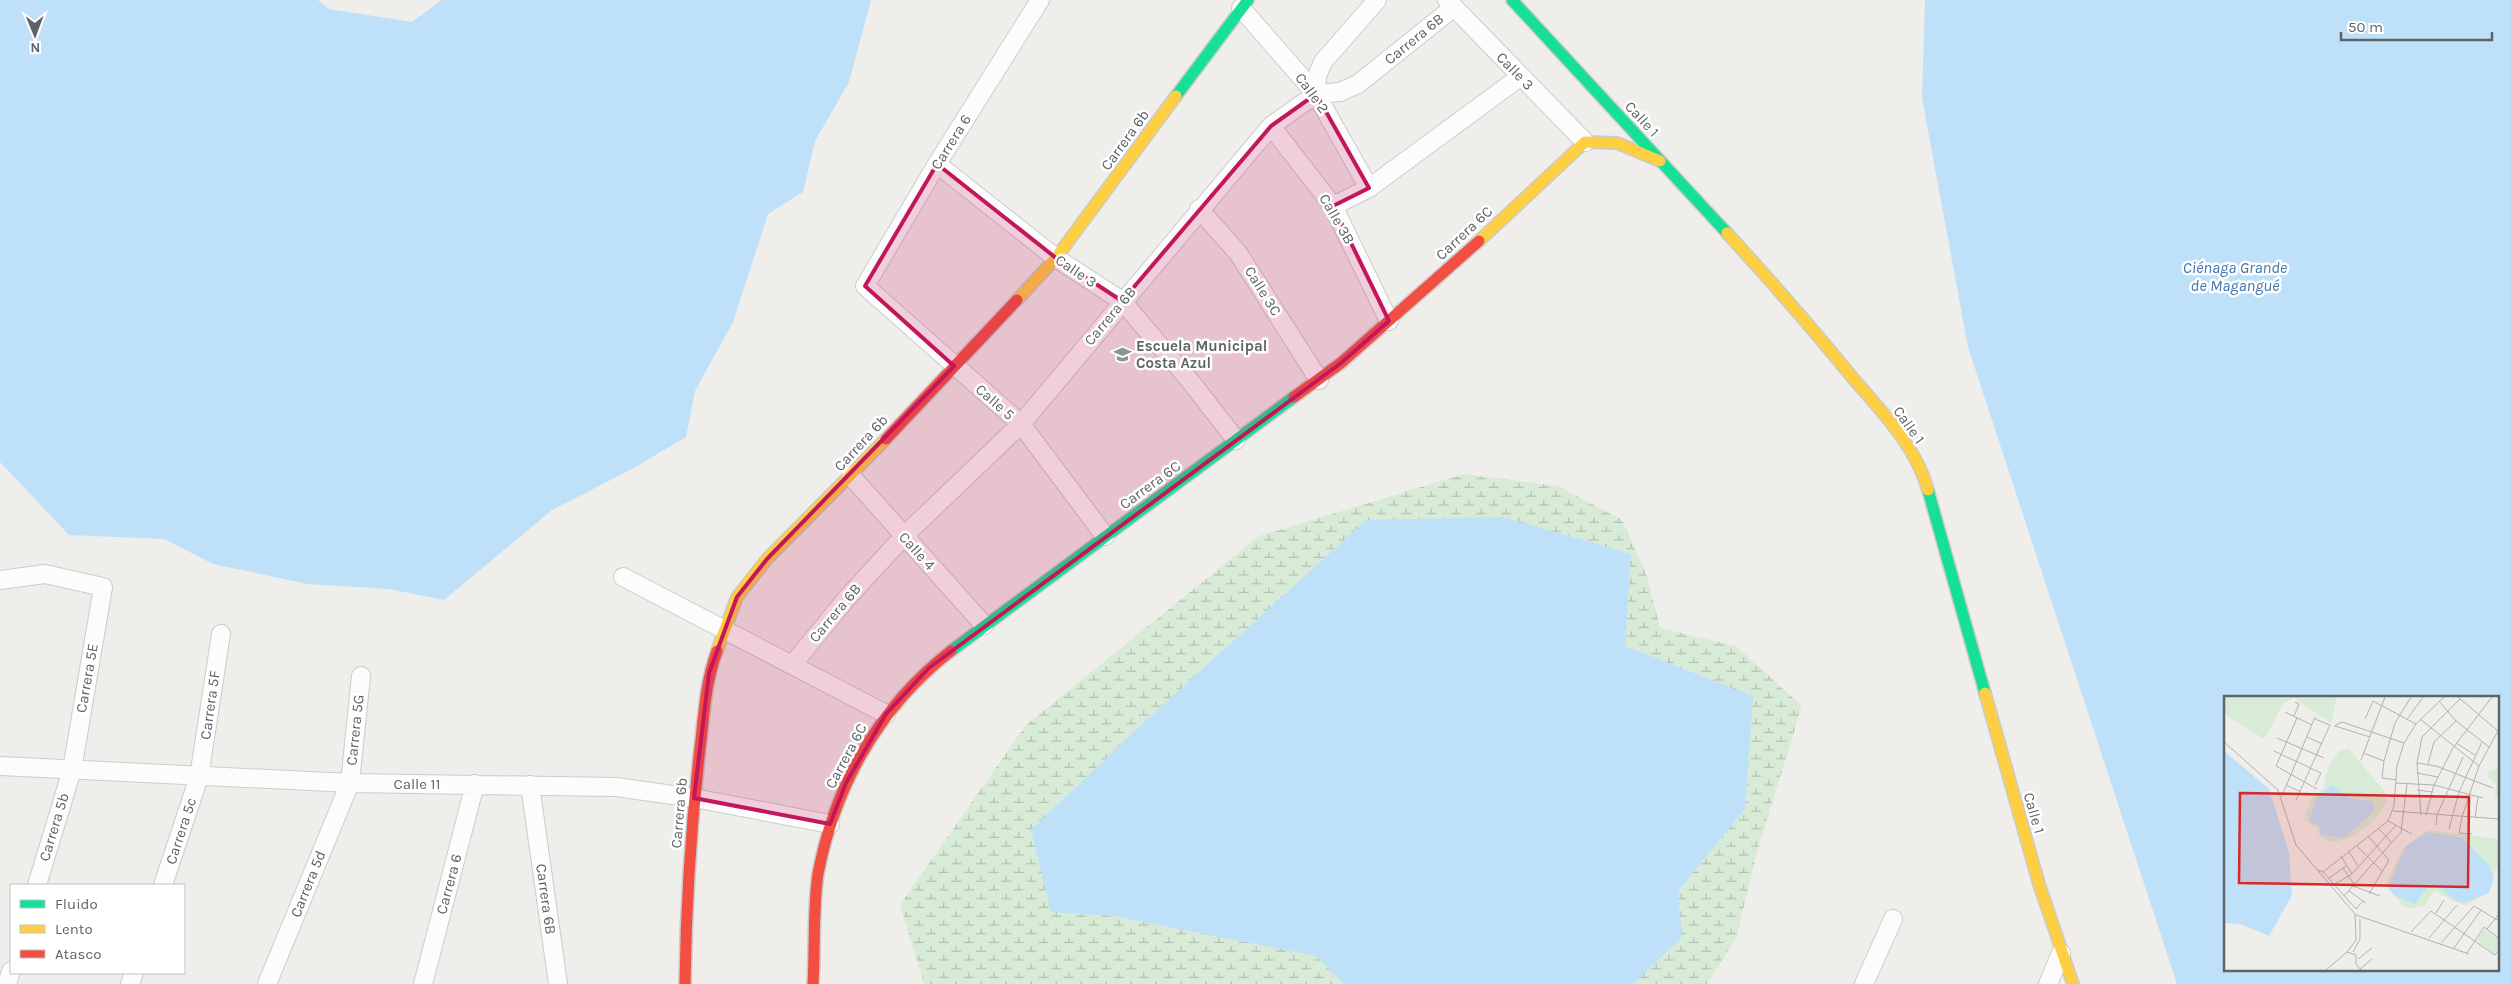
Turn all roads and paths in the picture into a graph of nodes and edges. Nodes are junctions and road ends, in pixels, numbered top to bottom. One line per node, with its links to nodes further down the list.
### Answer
1 (1040, 0): 11 (street, Carrera 6)
2 (1377, 0): 7 (street)
3 (1512, 0): 10 (street, Calle 1)
4 (1450, 3): 6 (street, Calle 3); 7 (street, Carrera 6B)
5 (1244, 4): 7 (street, Calle 2); 15 (street, Carrera 6b)
6 (1520, 77): 9 (street, Calle 3); 12 (street)
7 (1316, 94): 8 (street, Carrera 6B); 12 (street, Calle 2)
8 (1271, 126): 13 (street, Calle 3B); 14 (street, Carrera 6B)
9 (1584, 142): 10 (street); 18 (street, Carrera 6C)
10 (1660, 161): 45 (street, Calle 1)
11 (937, 164): 15 (street, Calle 3); 16 (street, Carrera 6)
12 (1369, 188): 13 (street)
13 (1334, 206): 18 (street, Calle 3B)
14 (1199, 209): 17 (street, Carrera 6B); 20 (street, Calle 3C)
15 (1056, 258): 17 (street, Calle 3); 19 (street, Carrera 6b)
16 (865, 286): 19 (street, Calle 5)
17 (1122, 301): 21 (street, Carrera 6B); 22 (street, Calle 3)
18 (1389, 321): 20 (street, Carrera 6C)
19 (954, 366): 21 (street, Calle 5); 23 (street, Carrera 6b)
20 (1319, 380): 22 (street, Carrera 6C)
21 (1021, 424): 24 (street, Carrera 6B); 25 (street, Calle 5)
22 (1236, 440): 25 (street, Carrera 6C)
23 (851, 476): 24 (street, Calle 4); 29 (street, Carrera 6b)
24 (904, 536): 28 (street, Calle 4); 31 (street, Carrera 6B)
25 (1105, 536): 28 (street, Carrera 6C)
26 (622, 577): 29 (street)
27 (0, 580): 35 (street, Carrera 5E)
28 (984, 625): 33 (street, Carrera 6C)
29 (724, 630): 31 (street); 40 (street, Carrera 6b)
30 (221, 634): 36 (street, Carrera 5F)
31 (793, 664): 33 (street)
32 (360, 676): 37 (street, Carrera 5G)
33 (886, 714): 41 (street, Carrera 6C)
34 (0, 766): 35 (street, Calle 11)
35 (72, 770): 36 (street, Calle 11); 42 (street, Carrera 5b)
36 (199, 777): 37 (street, Calle 11); 43 (street, Carrera 5c)
37 (350, 784): 38 (street, Calle 11); 46 (street, Carrera 5d)
38 (475, 784): 39 (street, Calle 11); 47 (street, Carrera 6)
39 (530, 785): 40 (street, Calle 11); 48 (street, Carrera 6B)
40 (694, 798): 41 (street, Calle 11); 49 (street, Carrera 6b)
41 (830, 824): 50 (street, Carrera 6C)
42 (37, 884)
43 (163, 884)
44 (1893, 919): 51 (street)
45 (2061, 953): 52 (street); 53 (street, Calle 1)
46 (267, 984)
47 (423, 984)
48 (558, 984)
49 (685, 984)
50 (813, 984)
51 (1864, 984)
52 (2048, 984)
53 (2073, 984)

